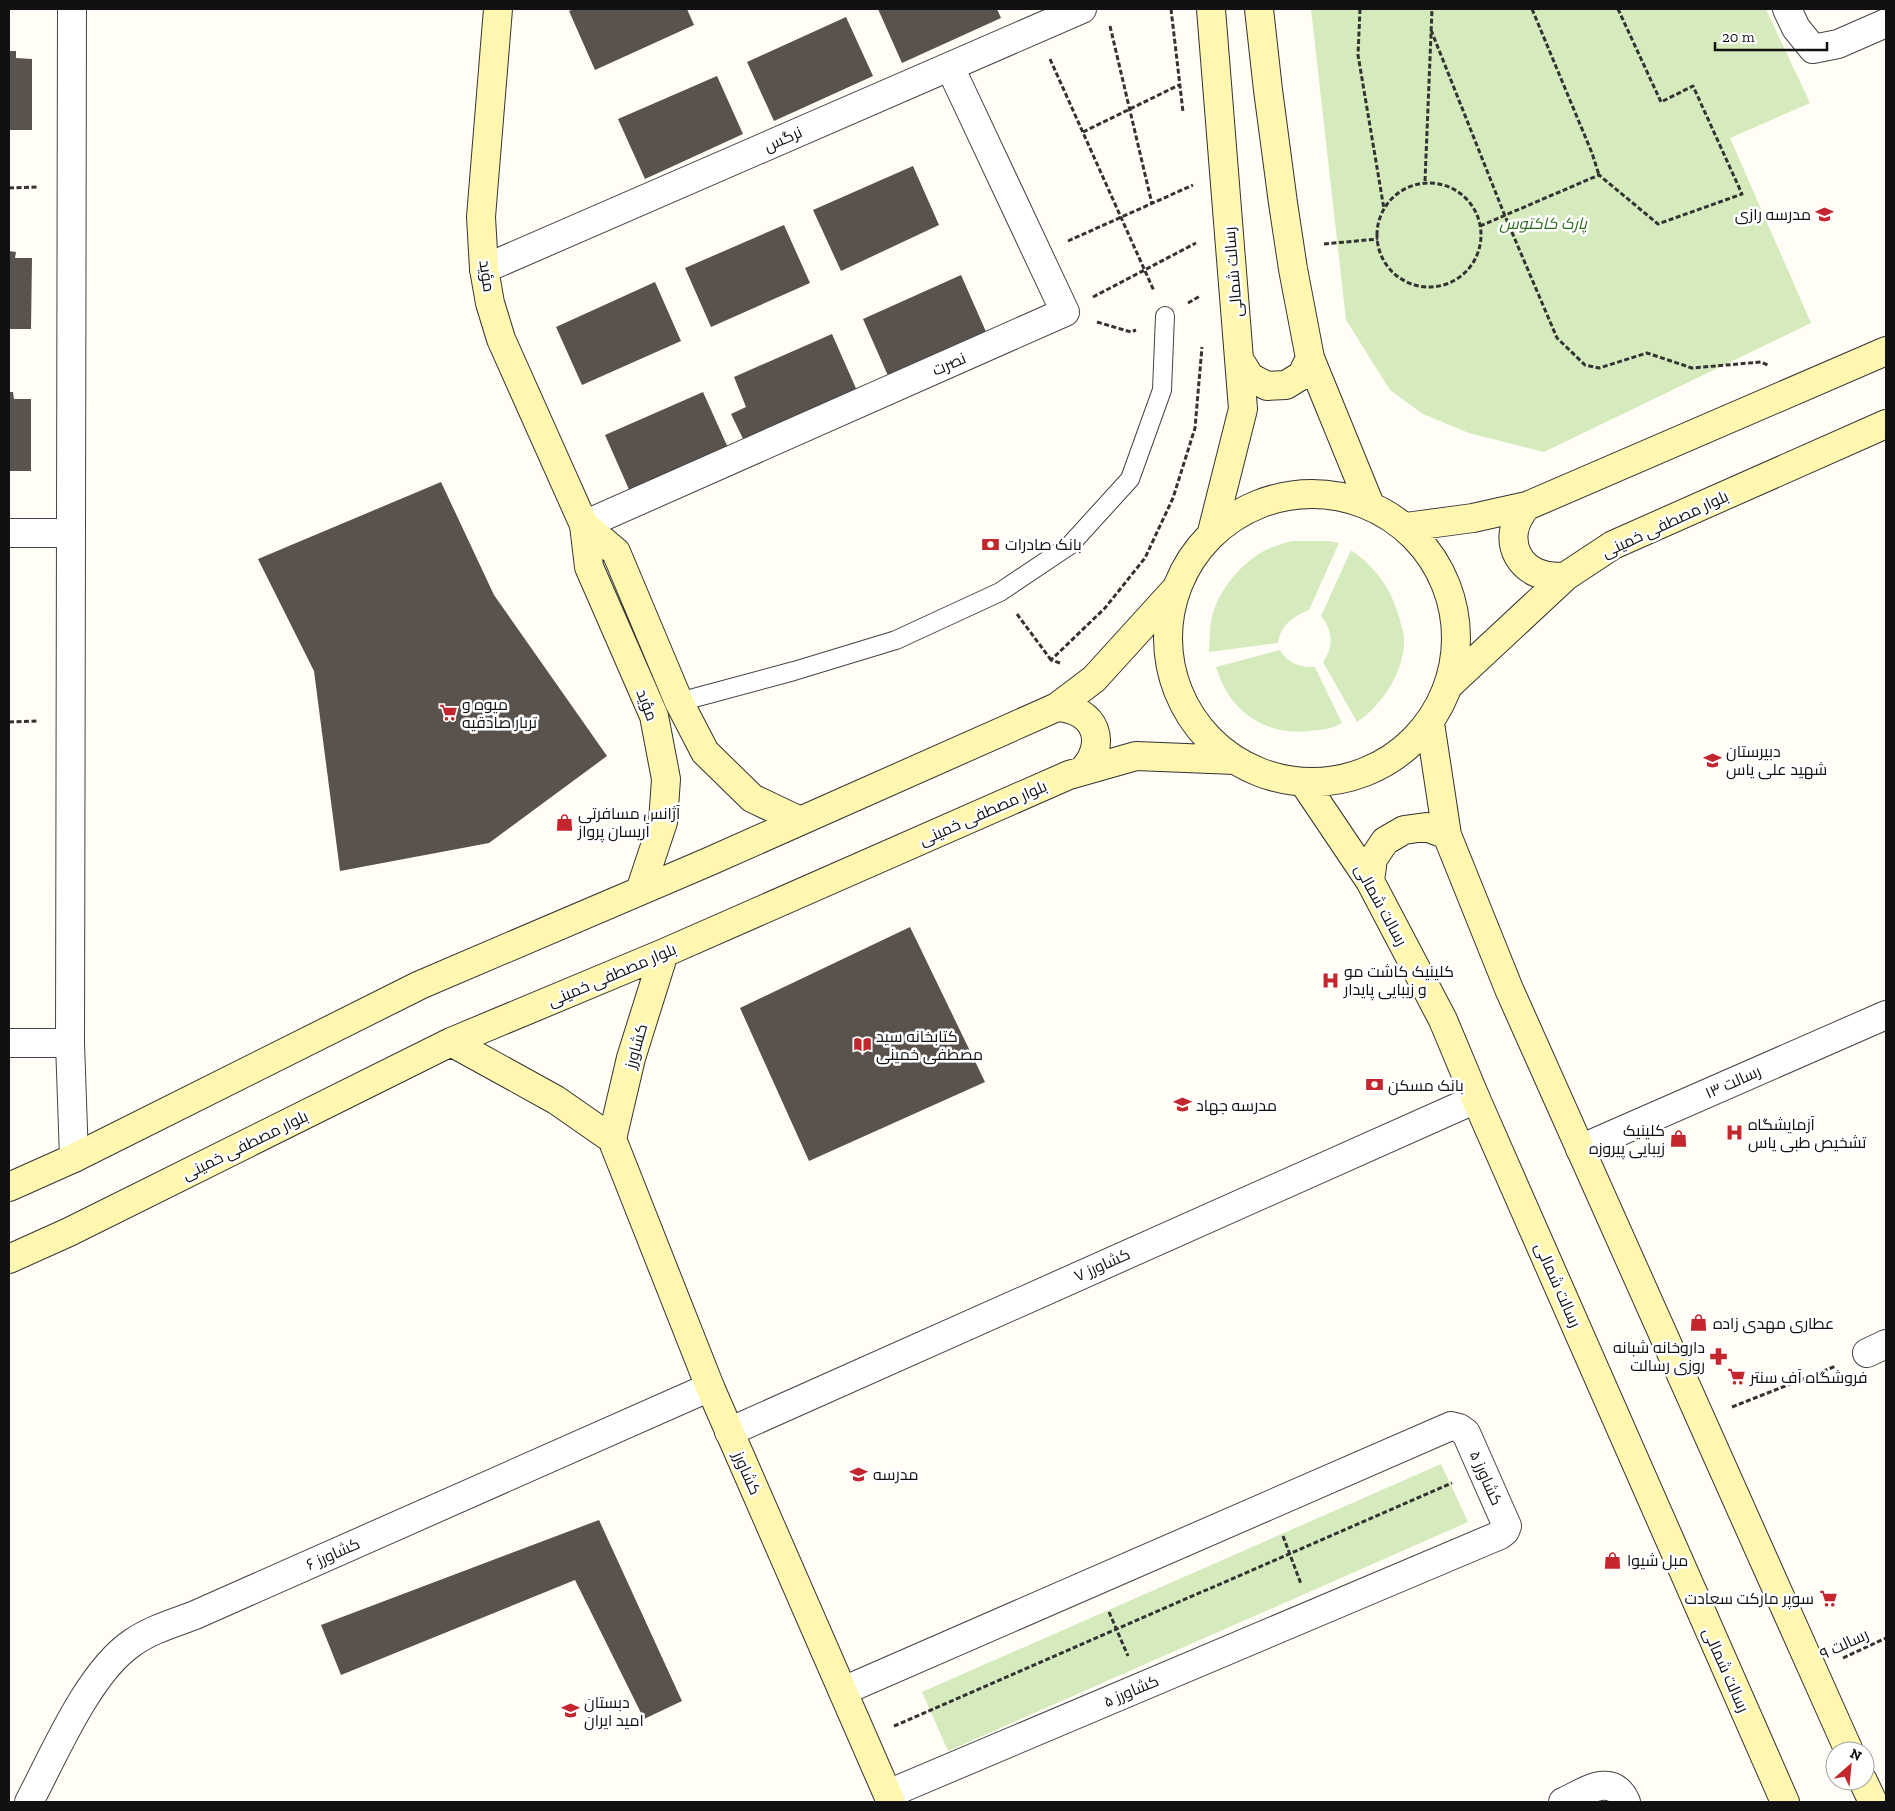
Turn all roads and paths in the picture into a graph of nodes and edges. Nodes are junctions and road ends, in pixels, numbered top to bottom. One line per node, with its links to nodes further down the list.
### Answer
1 (72, 9): 46 (street)
2 (498, 9): 31 (main road, مؤید)
3 (1082, 9): 13 (street, نرگس)
4 (1211, 9): 37 (main road, رسالت شمالی)
5 (1259, 9): 29 (main road)
6 (1360, 9): 23 (path)
7 (1432, 9): 14 (path)
8 (1532, 9): 19 (path)
9 (1618, 9): 19 (path)
10 (1787, 9): 12 (street)
11 (1108, 18): 17 (path)
12 (1886, 22)
13 (1037, 29): 15 (street, نرگس); 18 (path)
14 (1431, 30): 20 (path); 24 (path)
15 (950, 67): 30 (street); 31 (street, نرگس)
16 (1179, 85): 17 (path)
17 (1129, 108): 18 (path); 22 (path)
18 (1083, 132): 25 (path)
19 (1599, 175): 24 (path)
20 (1425, 181): 23 (path); 26 (path)
21 (1193, 185): 22 (path)
22 (1152, 204): 25 (path)
23 (1384, 210): 27 (path)
24 (1504, 216): 26 (path); 38 (path)
25 (1121, 217): 30 (path); 32 (path)
26 (1480, 226): 27 (path)
27 (1378, 238): 29 (path)
28 (1197, 242): 32 (path)
29 (1290, 247): 36 (main road)
30 (1038, 254): 33 (street)
31 (484, 269): 42 (main road, مؤید)
32 (1144, 269): 33 (path); 34 (path)
33 (1065, 312): 42 (street, نصرت)
34 (1165, 316): 49 (lane)
35 (1886, 351): 38 (main road)
36 (1310, 358): 37 (main road); 40 (main road)
37 (1240, 361): 44 (main road, رسالت شمالی)
38 (1809, 384): 41 (main road)
39 (1886, 424): 47 (main road, بلوار مصطفی خمینی)
40 (1370, 505): 43 (main road); 44 (main road)
41 (1527, 506): 43 (main road); 47 (main road)
42 (584, 525): 52 (main road, مؤید); 61 (main road, مؤید)
43 (1406, 527): 51 (main road)
44 (1212, 532): 48 (main road)
45 (9, 533): 46 (street)
46 (71, 533): 66 (street)
47 (1566, 576): 51 (main road, بلوار مصطفی خمینی)
48 (1174, 591): 53 (main road); 55 (main road)
49 (1000, 592): 50 (path); 52 (lane)
50 (1051, 660)
51 (1449, 685): 54 (main road)
52 (679, 702): 58 (main road, مؤید)
53 (1057, 708): 56 (main road); 58 (main road)
54 (1430, 723): 57 (main road); 59 (main road)
55 (1235, 760): 56 (main road, بلوار مصطفی خمینی); 57 (main road)
56 (1082, 771): 62 (main road, بلوار مصطفی خمینی)
57 (1304, 783): 60 (main road, رسالت شمالی)
58 (800, 821): 61 (main road)
59 (1447, 835): 60 (main road); 69 (main road)
60 (1370, 881): 67 (main road, رسالت شمالی)
61 (640, 892): 70 (main road)
62 (664, 954): 64 (main road, بلوار مصطفی خمینی); 68 (main road, کشاورز)
63 (1886, 1015): 69 (street, رسالت ۱۳)
64 (451, 1042): 68 (main road); 72 (main road, بلوار مصطفی خمینی)
65 (9, 1043): 66 (street)
66 (70, 1043): 70 (street)
67 (1476, 1099): 76 (street, کشاورز ۷); 93 (main road, رسالت شمالی)
68 (612, 1139): 74 (main road, کشاورز)
69 (1580, 1149): 75 (main road)
70 (74, 1158): 71 (main road)
71 (9, 1187)
72 (9, 1259)
73 (1877, 1349): 75 (path)
74 (710, 1387): 76 (main road, کشاورز); 91 (street, کشاورز ۶)
75 (1702, 1419): 84 (main road)
76 (729, 1432): 86 (main road, کشاورز)
77 (1482, 1470): 78 (street, کشاورز ۵); 79 (path); 81 (street, کشاورز ۵)
78 (1270, 1505): 79 (path); 80 (street, کشاورز ۵)
79 (1290, 1554): 81 (path); 82 (path)
80 (1096, 1581): 82 (path); 86 (street, کشاورز ۵)
81 (1312, 1614): 85 (street, کشاورز ۵)
82 (1116, 1629): 85 (path); 87 (path)
83 (1886, 1638): 84 (path, رسالت ۹)
84 (1813, 1672): 88 (main road)
85 (1141, 1687): 90 (street, کشاورز ۵)
86 (843, 1691): 87 (main road, کشاورز)
87 (864, 1739): 90 (main road, کشاورز)
88 (1844, 1741)
89 (1619, 1795): 92 (street)
90 (890, 1798)
91 (29, 1802)
92 (1563, 1802)
93 (1785, 1802)

